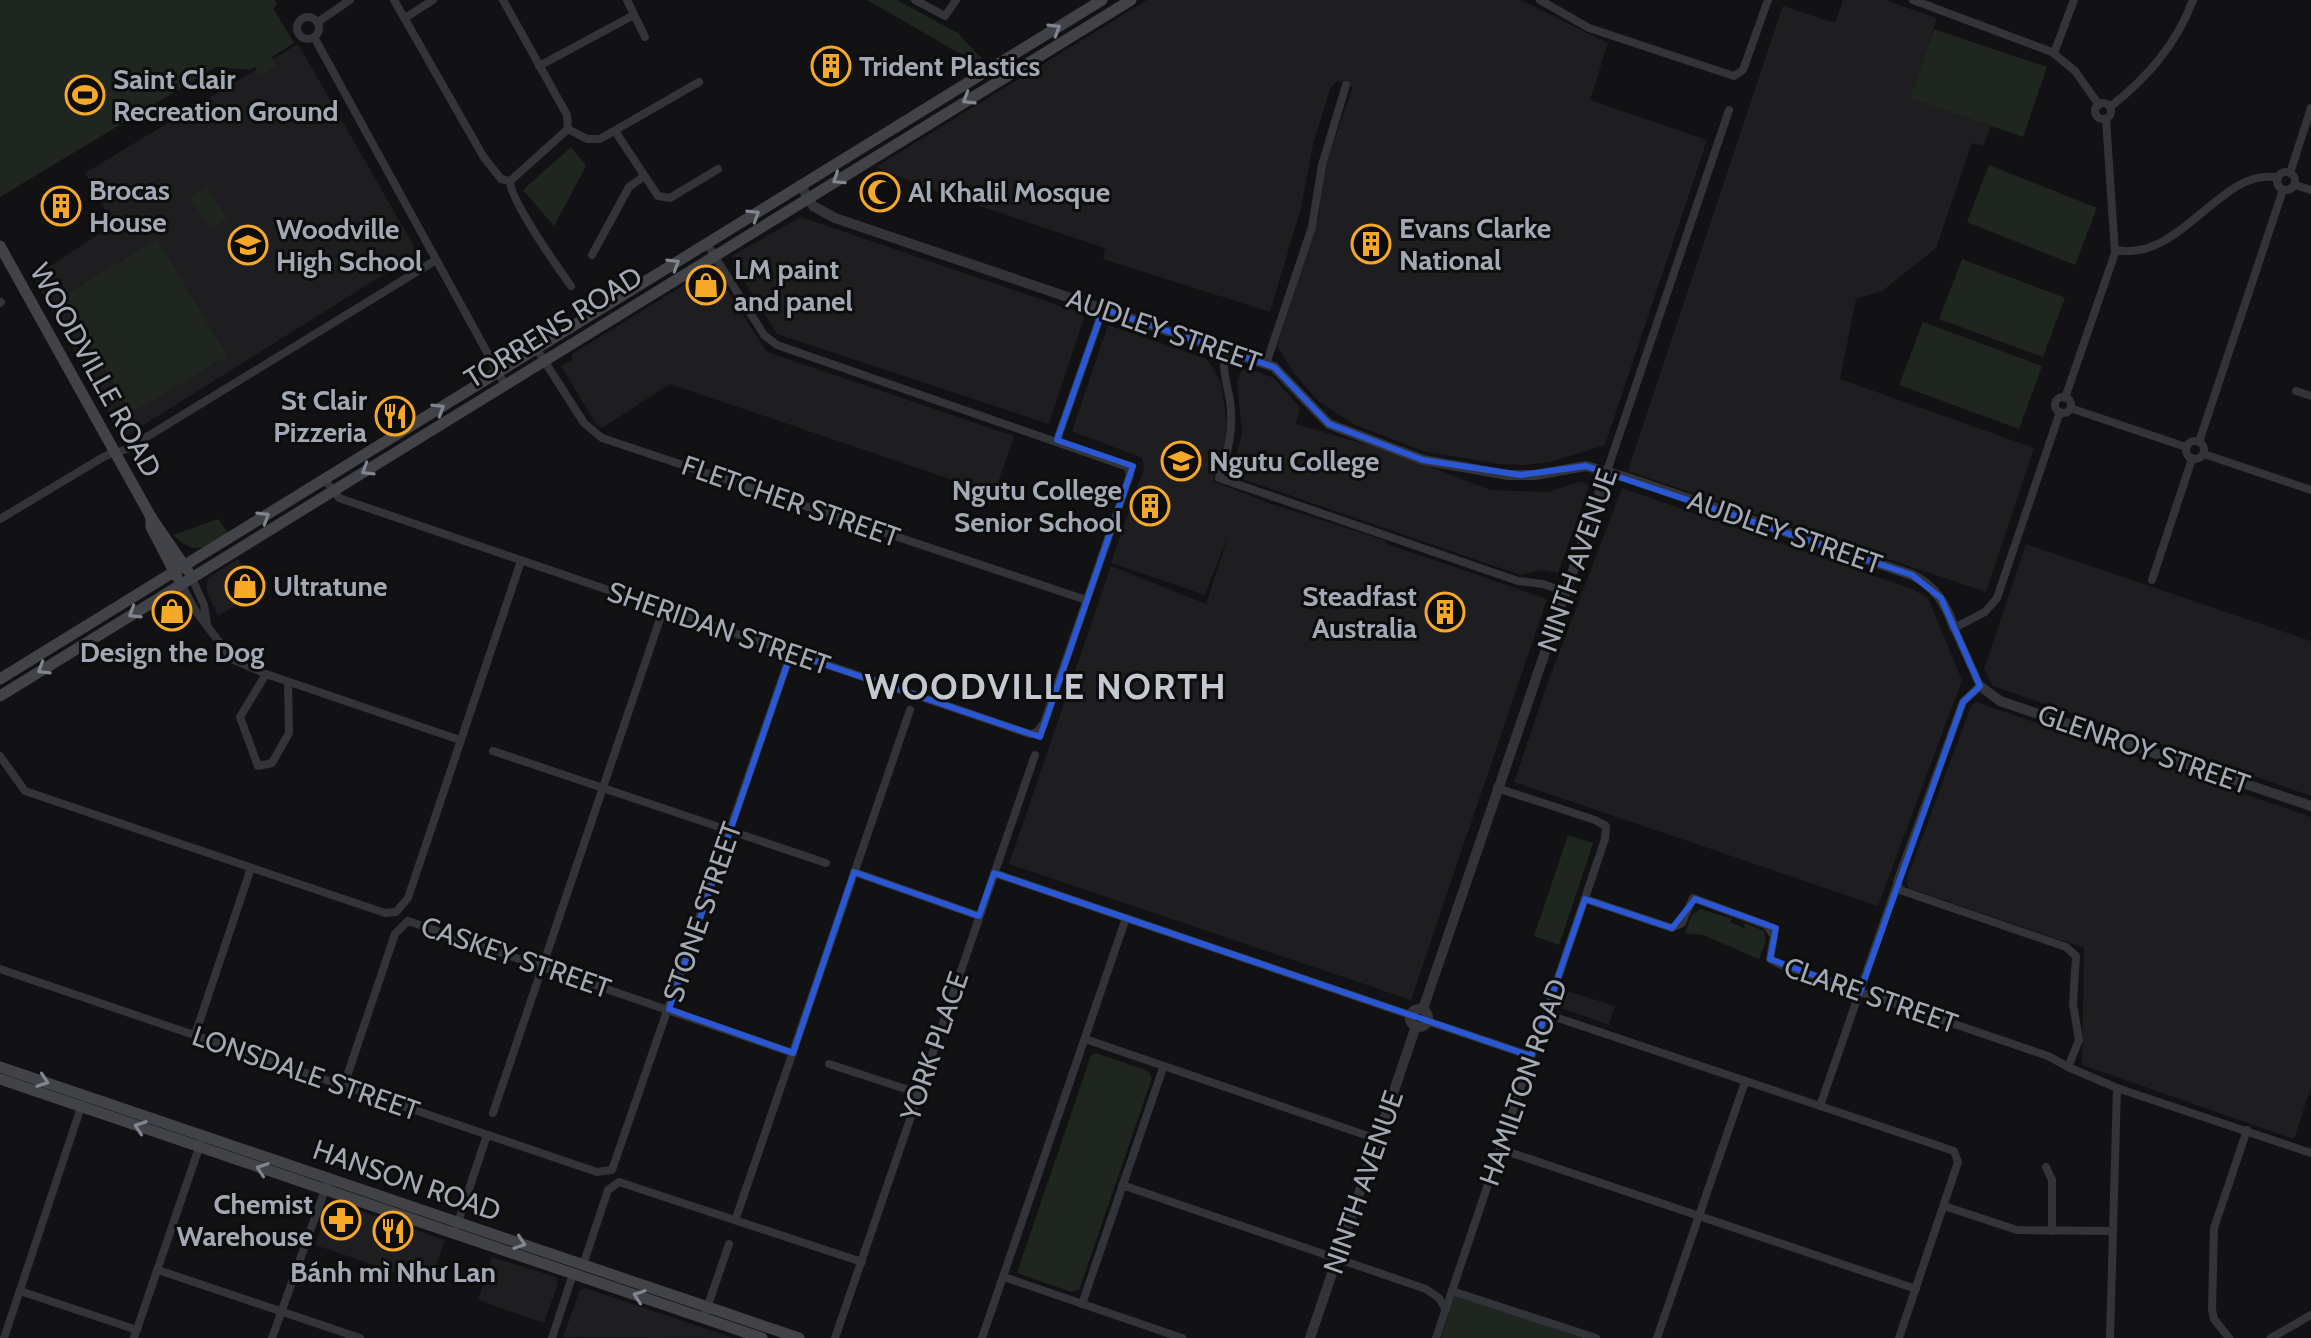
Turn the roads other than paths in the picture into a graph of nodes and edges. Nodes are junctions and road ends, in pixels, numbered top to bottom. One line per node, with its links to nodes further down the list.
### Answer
1 (350, 0): 17 (street)
2 (394, 0): 16 (street)
3 (433, 0): 16 (street)
4 (503, 0): 21 (street)
5 (627, 0): 15 (street)
6 (915, 0): 7 (street)
7 (956, 0)
8 (1102, 0): 31 (main road, TORRENS ROAD, one-way to 8)
9 (1131, 0): 31 (main road, TORRENS ROAD, one-way to 31)
10 (1542, 0): 11 (street)
11 (1768, 0)
12 (1913, 0): 20 (street)
13 (2074, 0): 20 (street)
14 (2193, 0): 25 (street)
15 (634, 15): 19 (street); 21 (street)
16 (405, 18): 36 (street)
17 (318, 22): 18 (street); 18 (street)
18 (314, 37): 47 (street)
19 (645, 37)
20 (2054, 53): 24 (street)
21 (539, 66): 29 (street)
22 (699, 82): 30 (street)
23 (1346, 85): 55 (street)
24 (2099, 105): 25 (street); 28 (street)
25 (2110, 107): 28 (street)
26 (2311, 108): 33 (street)
27 (1729, 110): 69 (street, NINTH AVENUE)
28 (2106, 119): 44 (street)
29 (568, 129): 30 (street); 36 (street)
30 (615, 131): 34 (street)
31 (864, 156): 38 (main road, TORRENS ROAD); 41 (main road, TORRENS ROAD, one-way to 41)
32 (718, 169): 34 (street)
33 (2290, 173): 35 (street); 37 (street)
34 (643, 177): 45 (street)
35 (2278, 178): 39 (street); 44 (street)
36 (510, 181): 49 (street)
37 (2295, 185): 39 (street); 40 (street)
38 (801, 186): 41 (street); 42 (main road, TORRENS ROAD, one-way to 38)
39 (2283, 190): 64 (street)
40 (2311, 190)
41 (807, 199): 46 (main road, TORRENS ROAD); 51 (street, AUDLEY STREET)
42 (707, 244): 46 (street); 48 (main road, TORRENS ROAD, one-way to 42)
43 (1, 250): 66 (main road, WOODVILLE ROAD)
44 (2116, 250): 60 (street)
45 (592, 255)
46 (715, 256): 50 (main road, TORRENS ROAD); 63 (street)
47 (436, 260): 56 (street); 66 (street)
48 (642, 284): 50 (main road); 52 (main road, TORRENS ROAD)
49 (571, 286)
50 (653, 294): 54 (main road, TORRENS ROAD)
51 (1103, 309): 53 (street, AUDLEY STREET); 63 (street)
52 (536, 348): 54 (street, FLETCHER STREET); 56 (main road, TORRENS ROAD)
53 (1226, 351): 55 (street, AUDLEY STREET); 81 (street)
54 (544, 361): 57 (main road, TORRENS ROAD); 82 (street, FLETCHER STREET)
55 (1266, 364): 69 (street, AUDLEY STREET)
56 (498, 373): 57 (street); 70 (main road, TORRENS ROAD, one-way to 56)
57 (505, 385): 72 (main road, TORRENS ROAD, one-way to 72)
58 (2296, 391): 59 (street)
59 (2311, 396)
60 (2065, 398): 61 (street); 62 (street)
61 (2070, 408): 62 (street); 65 (street)
62 (2060, 412): 84 (street)
63 (1057, 440): 82 (street, SHERIDAN STREET)
64 (2199, 442): 65 (street); 67 (street)
65 (2186, 447): 68 (street)
66 (114, 452): 73 (main road, WOODVILLE ROAD); 74 (street)
67 (2204, 454): 68 (street); 71 (street)
68 (2192, 459): 79 (street)
69 (1607, 471): 81 (street, NINTH AVENUE); 84 (street, AUDLEY STREET)
70 (324, 479): 72 (street, SHERIDAN STREET); 76 (main road, TORRENS ROAD, one-way to 70)
71 (2311, 490)
72 (333, 491): 77 (street, SHERIDAN STREET); 80 (main road, TORRENS ROAD)
73 (151, 517): 75 (main road, WOODVILLE ROAD); 78 (main road, WOODVILLE ROAD)
74 (0, 519)
75 (172, 545): 76 (main road); 78 (main road, WOODVILLE ROAD)
76 (203, 555): 78 (main road, TORRENS ROAD)
77 (521, 561): 83 (street, SHERIDAN STREET); 92 (street)
78 (180, 569): 80 (main road, WOODVILLE ROAD); 87 (main road, TORRENS ROAD)
79 (2152, 580)
80 (186, 581): 86 (street, WOODVILLE ROAD); 90 (main road, TORRENS ROAD, one-way to 90)
81 (1566, 592): 96 (street, NINTH AVENUE)
82 (1086, 600): 85 (street, SHERIDAN STREET)
83 (663, 610): 85 (street, SHERIDAN STREET); 97 (street)
84 (1954, 628): 89 (street)
85 (791, 653): 99 (street, STONE STREET)
86 (266, 674): 88 (street, WOODVILLE ROAD); 88 (street)
87 (0, 679)
88 (288, 682): 92 (street, WOODVILLE ROAD)
89 (1980, 686): 98 (street, GLENROY STREET); 104 (street)
90 (0, 696)
91 (910, 710): 102 (street)
92 (460, 740): 101 (street)
93 (493, 751): 97 (street)
94 (1035, 755): 103 (street, YORK PLACE)
95 (0, 756): 101 (street)
96 (1497, 788): 105 (street, HAMILTON ROAD); 112 (street, NINTH AVENUE)
97 (604, 789): 99 (street); 108 (street)
98 (2311, 806)
99 (729, 831): 100 (street); 111 (street, STONE STREET)
100 (826, 863)
101 (251, 868): 117 (street)
102 (854, 872): 106 (street); 119 (street)
103 (994, 873): 106 (street, YORK PLACE); 107 (street)
104 (1898, 885): 110 (street); 123 (street)
105 (1585, 899): 110 (street, CLARE STREET); 113 (street, HAMILTON ROAD)
106 (979, 916): 129 (street, YORK PLACE)
107 (1126, 918): 114 (street); 118 (street)
108 (544, 965): 111 (street, CASKEY STREET); 127 (street, CASKEY STREET); 132 (street)
109 (0, 969): 117 (street, LONSDALE STREET)
110 (1860, 992): 123 (street, CLARE STREET); 131 (street)
111 (669, 1009): 119 (street, CASKEY STREET); 140 (street, STONE STREET)
112 (1423, 1009): 114 (street); 115 (street)
113 (1546, 1014): 120 (street, HAMILTON ROAD); 126 (street)
114 (1410, 1015): 116 (street)
115 (1427, 1021): 116 (street); 120 (street)
116 (1416, 1026): 135 (street, NINTH AVENUE)
117 (195, 1035): 127 (street, LONSDALE STREET)
118 (1085, 1039): 124 (street); 155 (street)
119 (793, 1053): 146 (street)
120 (1531, 1056): 137 (street, HAMILTON ROAD)
121 (829, 1064): 129 (street)
122 (0, 1067): 130 (main road, HANSON ROAD, one-way to 130)
123 (2068, 1067): 128 (street, CLARE STREET)
124 (1163, 1068): 135 (street); 142 (street)
125 (0, 1079): 130 (main road, HANSON ROAD)
126 (1745, 1082): 131 (street); 145 (street)
127 (344, 1085): 134 (street, LONSDALE STREET)
128 (2117, 1088): 133 (street, CLARE STREET); 149 (street)
129 (918, 1093): 152 (street, YORK PLACE)
130 (83, 1101): 136 (main road, HANSON ROAD); 157 (street)
131 (1820, 1106): 144 (street)
132 (493, 1113)
133 (2247, 1130): 138 (street, CLARE STREET); 180 (street)
134 (487, 1135): 140 (street, LONSDALE STREET); 147 (street)
135 (1377, 1139): 151 (street, NINTH AVENUE)
136 (201, 1142): 141 (main road, HANSON ROAD); 143 (main road, HANSON ROAD, one-way to 136); 154 (street)
137 (1500, 1149): 145 (street); 158 (street, HAMILTON ROAD)
138 (2311, 1153)
139 (2046, 1167): 148 (street)
140 (612, 1170)
141 (329, 1179): 143 (street); 147 (main road, HANSON ROAD)
142 (1122, 1185): 151 (street); 159 (street)
143 (324, 1191): 147 (main road, HANSON ROAD); 161 (street)
144 (1944, 1206): 148 (street); 156 (street)
145 (1699, 1216): 156 (street); 177 (street)
146 (736, 1218): 152 (street); 153 (street)
147 (456, 1228): 153 (main road, HANSON ROAD)
148 (2052, 1231): 149 (street)
149 (2112, 1231): 179 (street)
150 (729, 1244): 162 (street)
151 (1337, 1259): 160 (street); 174 (street, NINTH AVENUE)
152 (862, 1262): 171 (street, YORK PLACE)
153 (578, 1269): 162 (main road, HANSON ROAD); 168 (street)
154 (158, 1270): 161 (street); 164 (street)
155 (1004, 1277): 159 (street); 172 (street)
156 (1916, 1289): 178 (street)
157 (20, 1291): 164 (street); 165 (street)
158 (1452, 1291): 160 (street, HAMILTON ROAD); 176 (street)
159 (1082, 1304): 173 (street)
160 (1446, 1310): 175 (street, HAMILTON ROAD)
161 (282, 1312): 166 (street); 167 (street)
162 (706, 1312): 169 (main road, HANSON ROAD); 170 (main road, HANSON ROAD)
163 (2311, 1315): 181 (street)
164 (136, 1334)
165 (4, 1338)
166 (272, 1338)
167 (360, 1338)
168 (552, 1338)
169 (762, 1338)
170 (799, 1338)
171 (835, 1338)
172 (982, 1338)
173 (1182, 1338)
174 (1310, 1338)
175 (1436, 1338)
176 (1596, 1338)
177 (1657, 1338)
178 (1899, 1338)
179 (2110, 1338)
180 (2229, 1338)
181 (2271, 1338)

